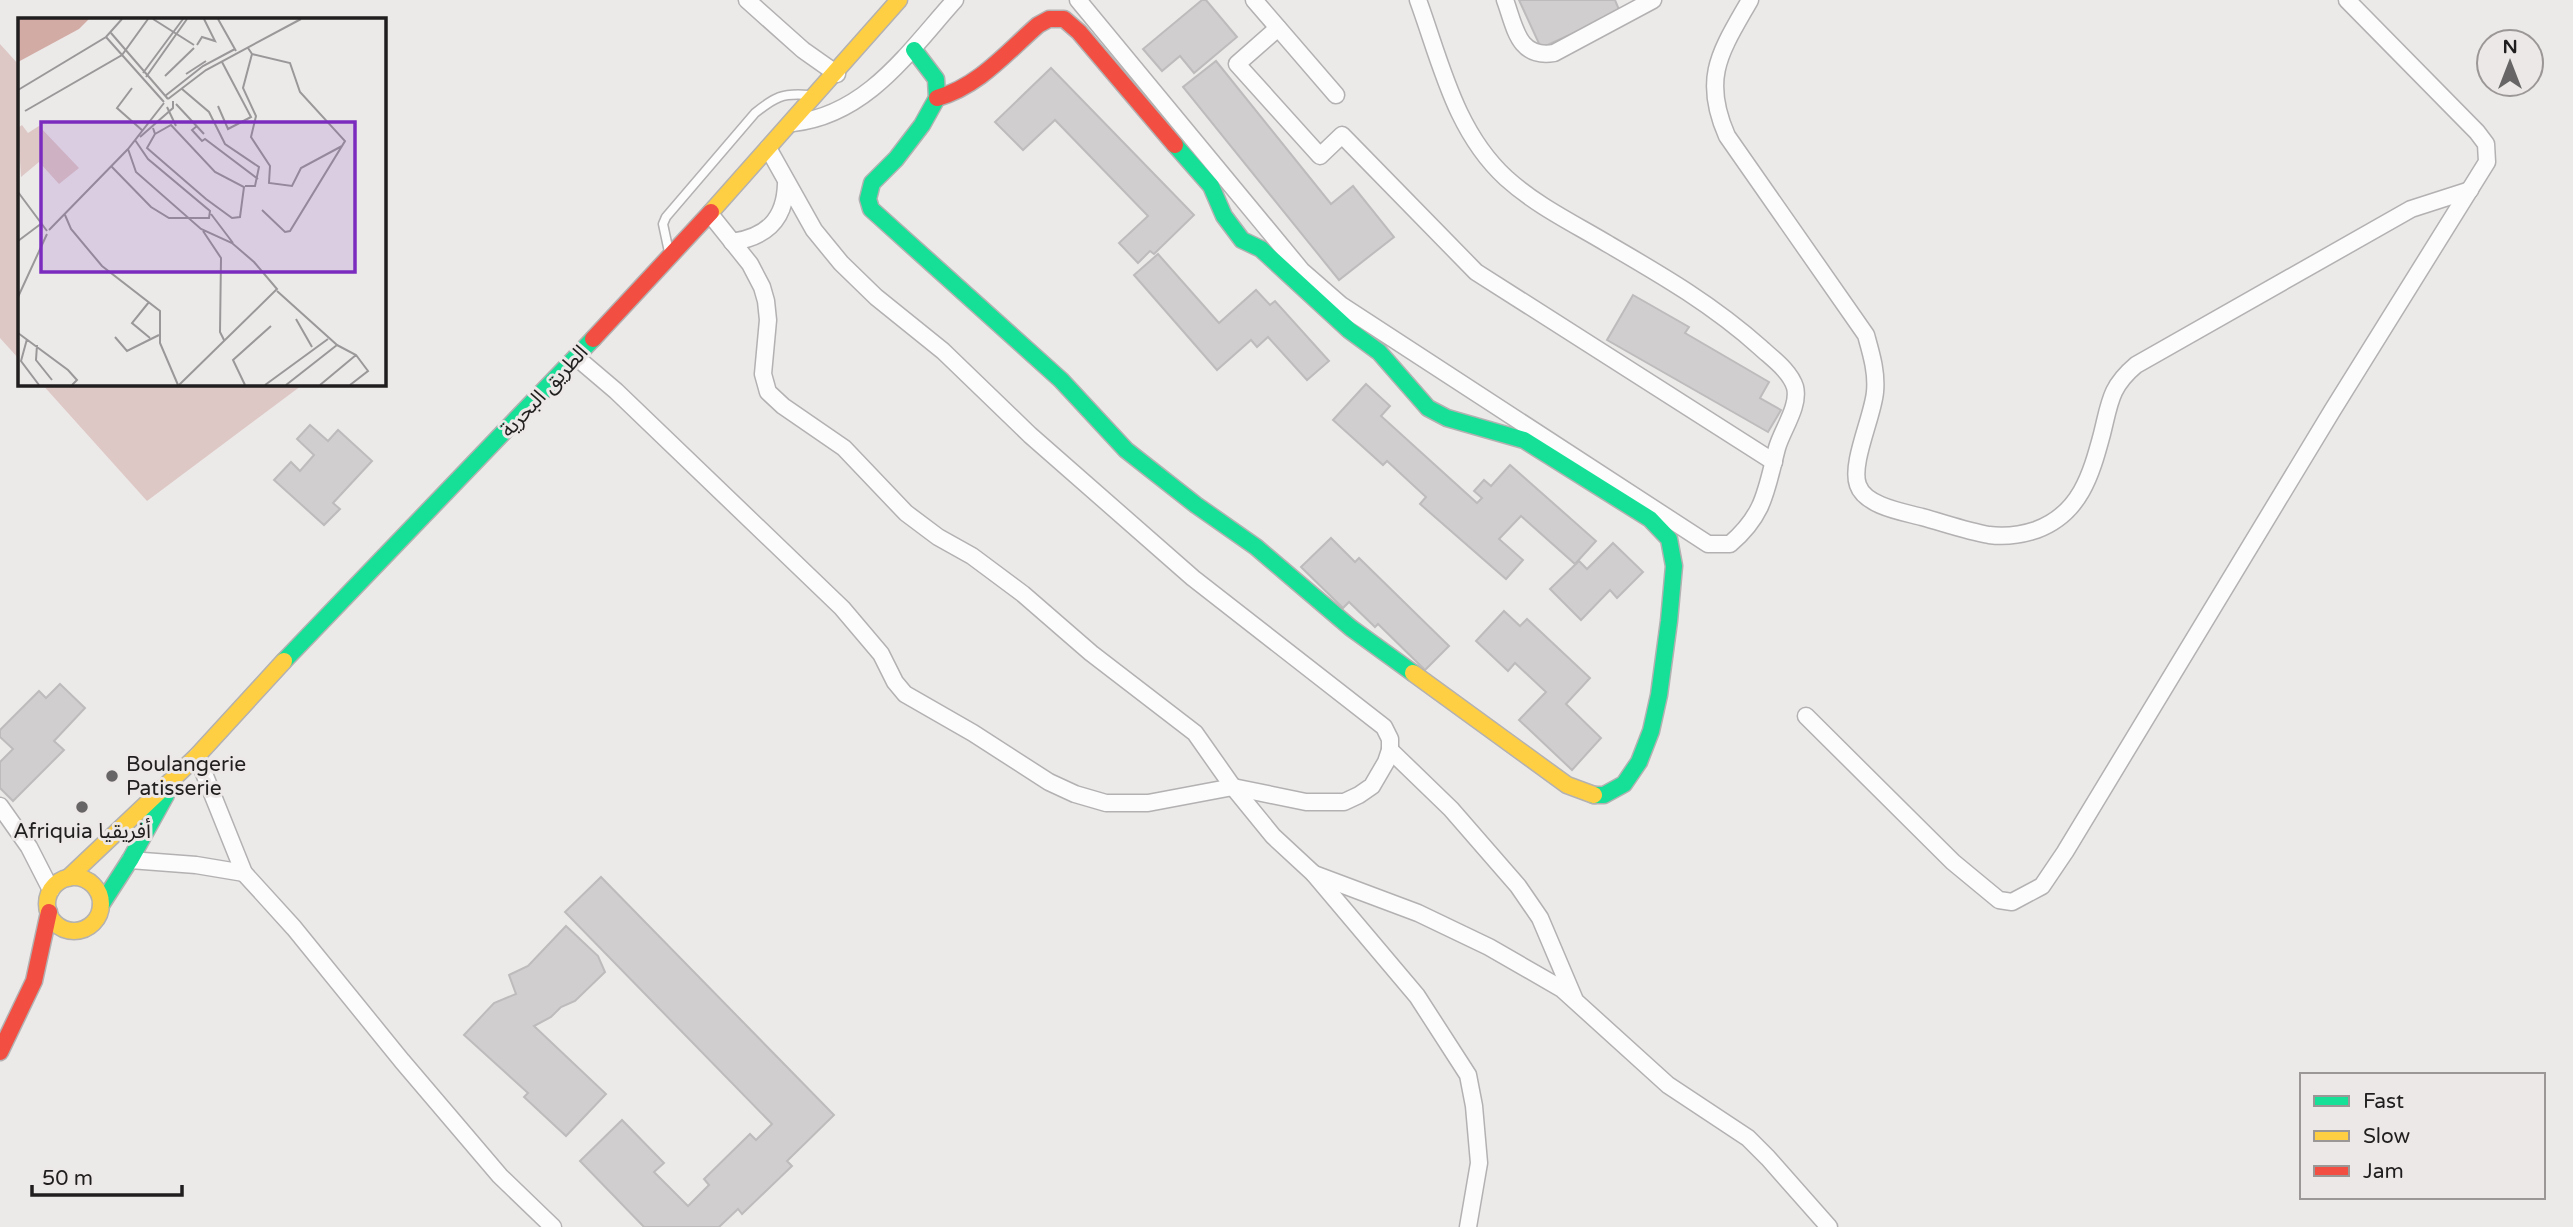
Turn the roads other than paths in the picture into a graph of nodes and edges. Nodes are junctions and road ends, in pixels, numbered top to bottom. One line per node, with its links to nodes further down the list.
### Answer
1 (747, 0): 13 (street)
2 (899, 0): 13 (street, الطريق البحرية)
3 (955, 0): 12 (street)
4 (1078, 0): 25 (street)
5 (1254, 0): 11 (street)
6 (1418, 0): 25 (street)
7 (1505, 0): 8 (street)
8 (1653, 0)
9 (1750, 0): 20 (street)
10 (2347, 0): 20 (street)
11 (1278, 28): 14 (street); 25 (street)
12 (914, 50): 16 (street); 17 (street)
13 (837, 74): 15 (street, الطريق البحرية)
14 (1336, 95)
15 (814, 96): 17 (street, الطريق البحرية); 23 (lane)
16 (937, 98): 16 (street)
17 (791, 123): 18 (street, الطريق البحرية)
18 (768, 148): 19 (street); 21 (street, الطريق البحرية)
19 (786, 183): 22 (street); 27 (street)
20 (2470, 190): 26 (street)
21 (710, 214): 22 (street); 23 (street, الطريق البحرية)
22 (732, 242): 30 (street)
23 (670, 257): 24 (street, الطريق البحرية)
24 (576, 356): 28 (street, الطريق البحرية); 30 (street)
25 (1774, 462)
26 (1805, 716)
27 (1390, 750): 30 (street); 42 (street)
28 (197, 756): 29 (street, الطريق البحرية); 34 (street)
29 (179, 772): 33 (street); 36 (street, الطريق البحرية)
30 (1233, 787): 35 (street)
31 (0, 806): 32 (street)
32 (6, 826): 37 (street)
33 (130, 860): 34 (street); 38 (street)
34 (244, 873): 44 (street)
35 (1314, 874): 42 (street); 45 (street)
36 (68, 878): 37 (street); 38 (street)
37 (51, 890): 39 (street)
38 (101, 905): 40 (street)
39 (49, 912): 40 (street); 41 (street)
40 (82, 930): 41 (street)
41 (34, 981): 43 (street)
42 (1574, 999): 46 (street)
43 (0, 1052)
44 (553, 1227)
45 (1468, 1227)
46 (1829, 1227)

